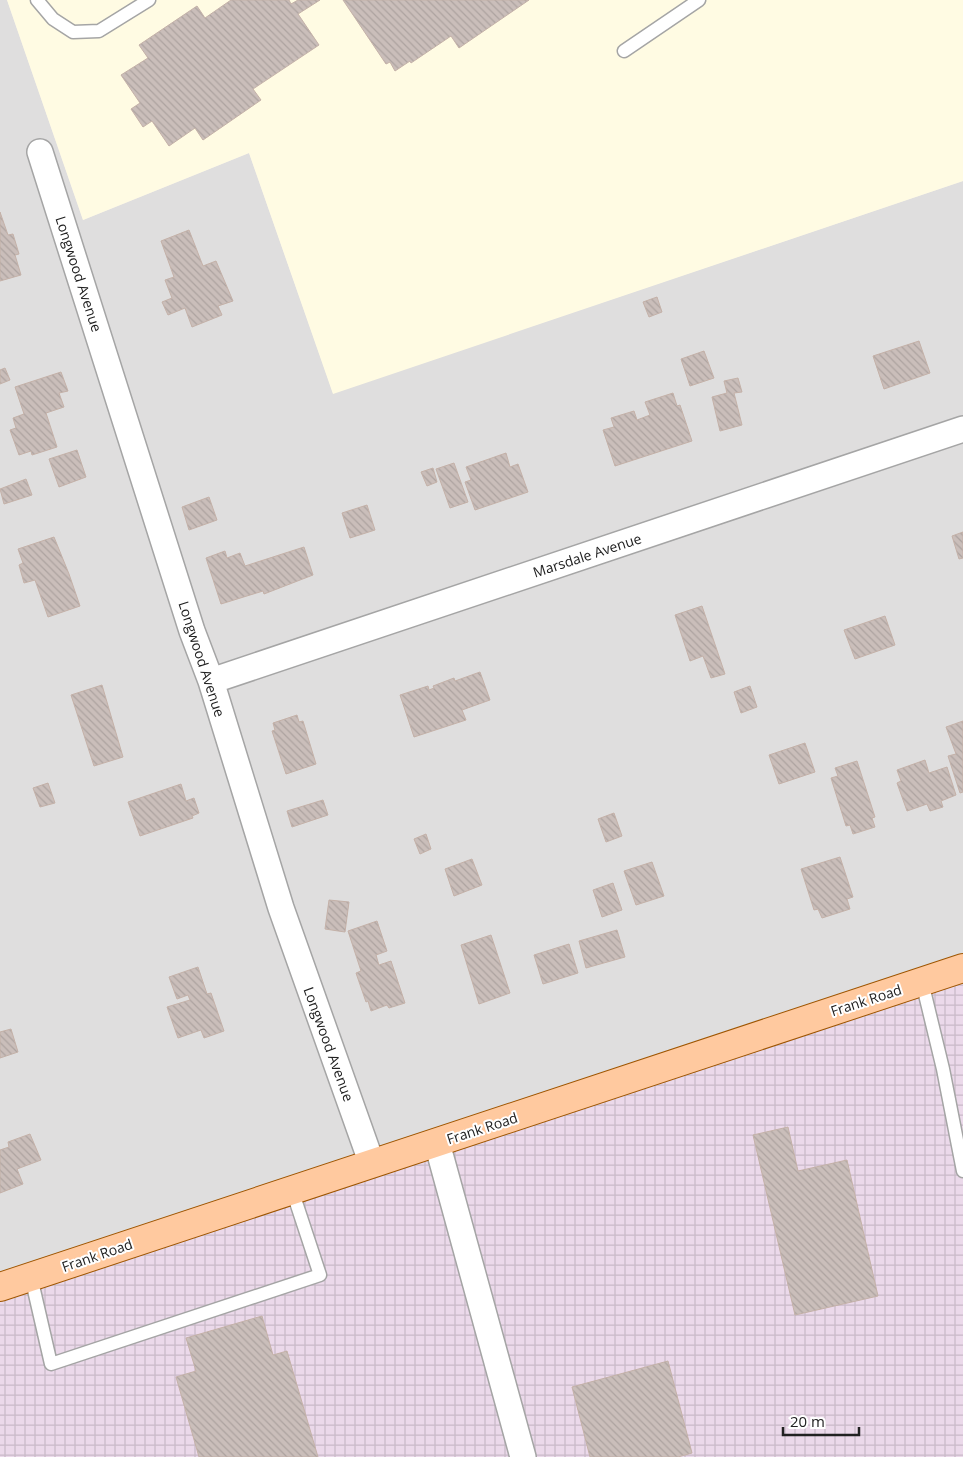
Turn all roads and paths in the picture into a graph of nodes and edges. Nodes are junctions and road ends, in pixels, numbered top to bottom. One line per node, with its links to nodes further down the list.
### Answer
1 (36, 0): 2 (lane)
2 (149, 0)
3 (699, 0): 4 (lane)
4 (624, 51)
5 (40, 152): 7 (street, Longwood Avenue)
6 (963, 429): 7 (street, Marsdale Avenue)
7 (210, 681): 11 (street, Longwood Avenue)
8 (963, 968): 9 (main road, Frank Road)
9 (922, 982): 10 (main road, Frank Road); 12 (lane)
10 (437, 1143): 11 (main road, Frank Road); 16 (street)
11 (372, 1164): 13 (main road, Frank Road)
12 (963, 1171)
13 (292, 1190): 14 (main road, Frank Road); 14 (lane)
14 (31, 1277): 15 (main road, Frank Road)
15 (0, 1287)
16 (524, 1457)

